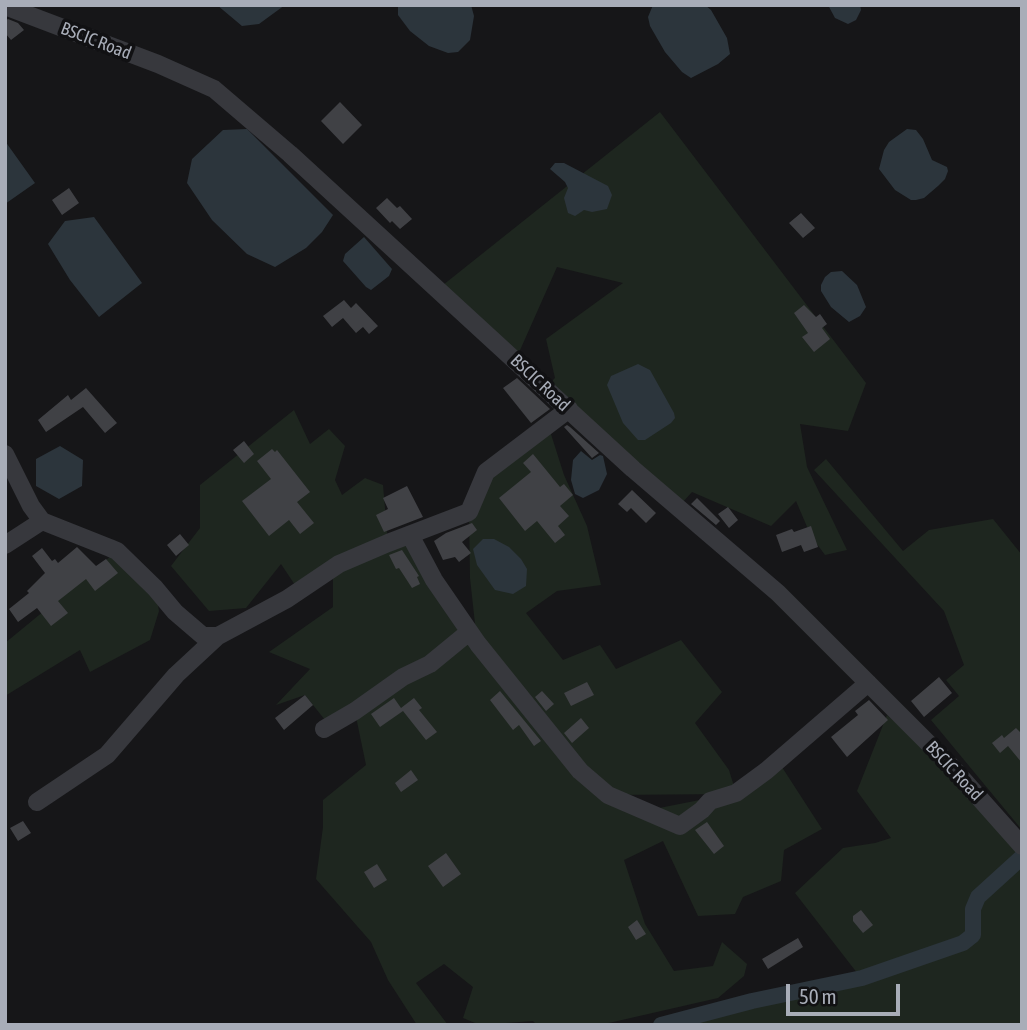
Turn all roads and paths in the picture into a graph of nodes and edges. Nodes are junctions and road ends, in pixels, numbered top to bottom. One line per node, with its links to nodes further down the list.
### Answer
1 (5, 6): 2 (street, BSCIC Road)
2 (569, 410): 5 (street); 9 (street, BSCIC Road)
3 (5, 454): 4 (street)
4 (42, 521): 6 (street); 8 (street)
5 (410, 535): 7 (street); 8 (street)
6 (5, 545)
7 (469, 632): 9 (street); 10 (street)
8 (218, 636): 11 (street)
9 (868, 683): 12 (street, BSCIC Road)
10 (324, 729)
11 (37, 802)
12 (1020, 844)

